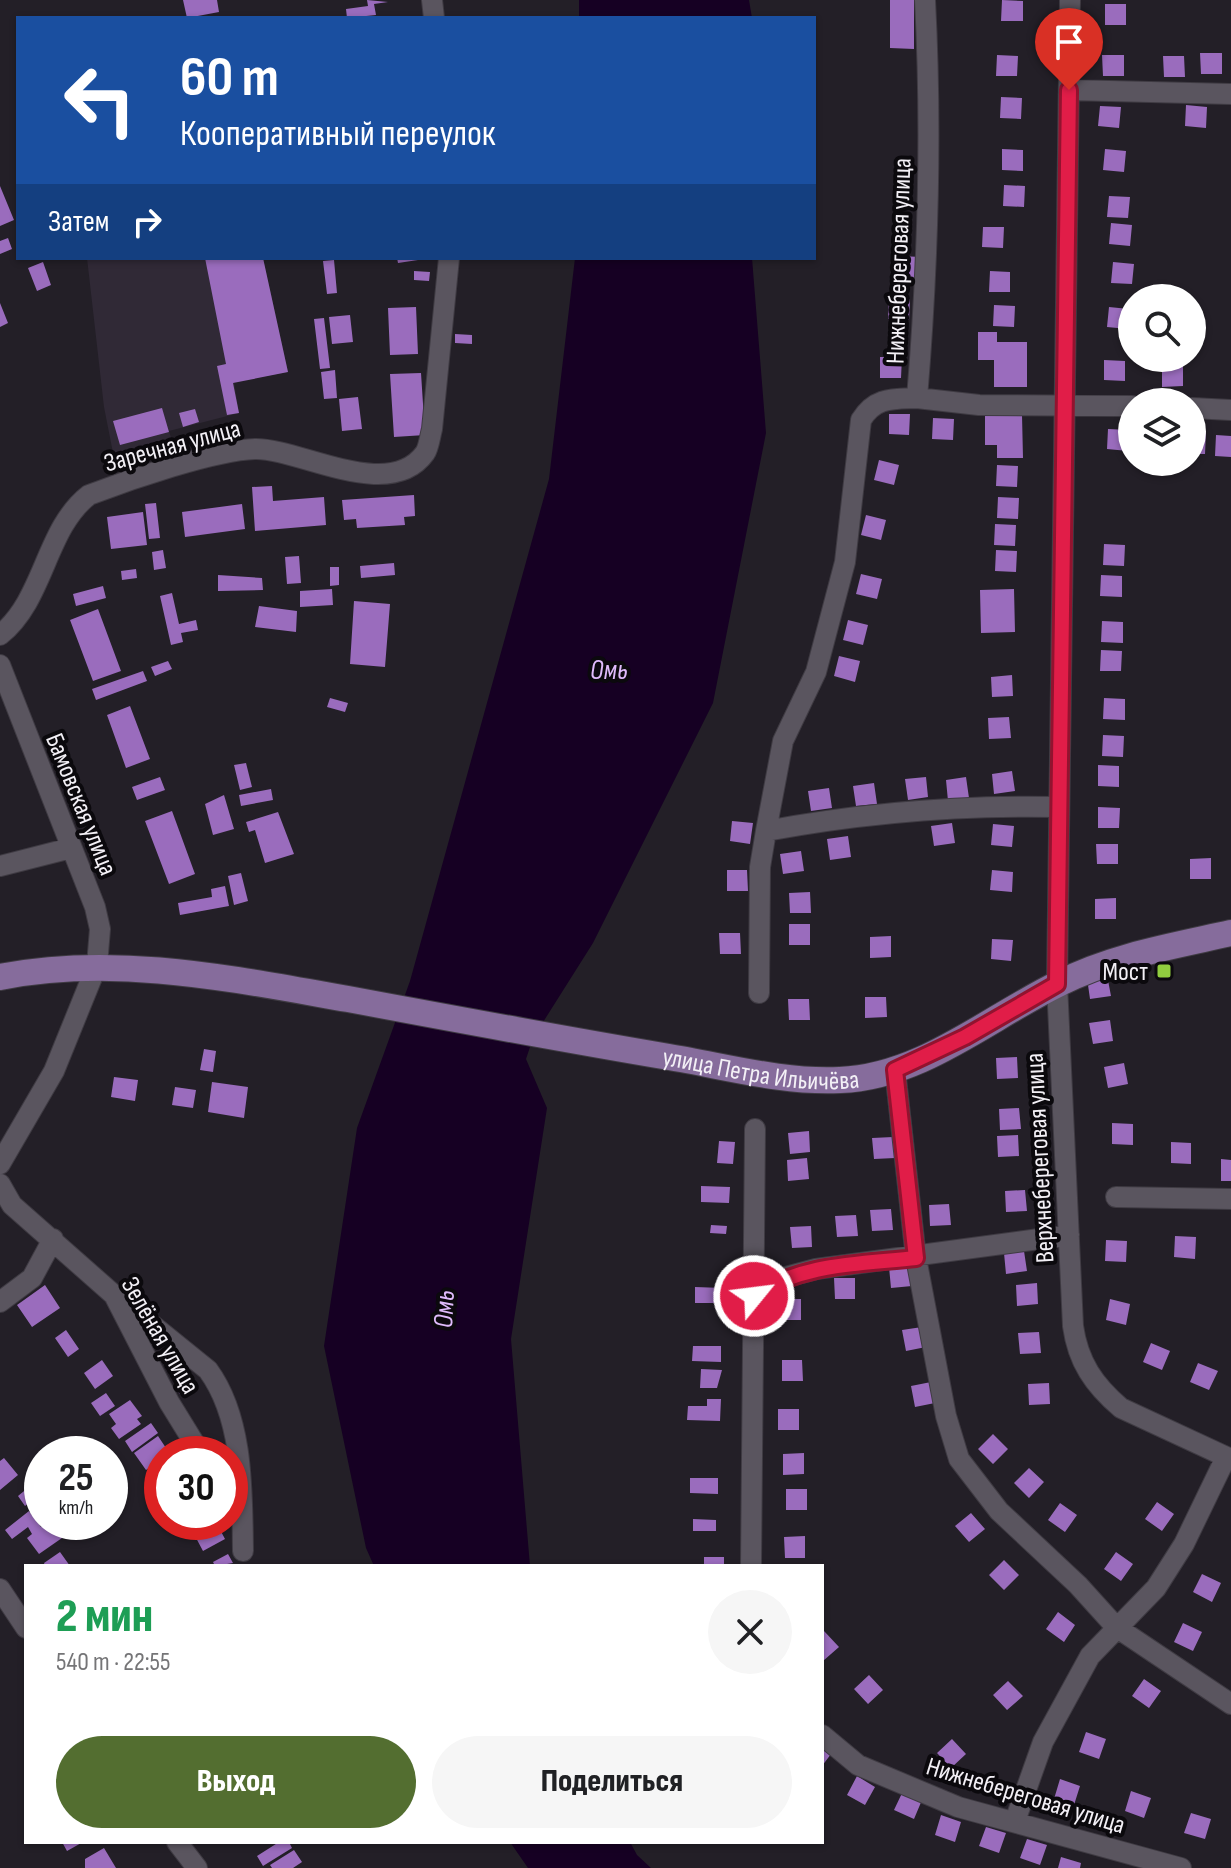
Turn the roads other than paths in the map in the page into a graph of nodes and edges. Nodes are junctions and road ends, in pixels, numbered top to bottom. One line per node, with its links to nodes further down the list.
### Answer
1 (925, 0): 6 (street, Нижнебереговая улица)
2 (1070, 0): 3 (street, Верхнебереговая улица)
3 (1069, 90): 4 (street); 7 (street, Верхнебереговая улица)
4 (1231, 94)
5 (449, 260): 11 (street, Заречная улица)
6 (917, 398): 7 (street); 14 (street, Нижнебереговая улица)
7 (1064, 404): 8 (street); 13 (street, Верхнебереговая улица)
8 (1118, 406)
9 (1206, 409): 10 (street)
10 (1231, 410)
11 (0, 635)
12 (0, 665): 15 (street, Бамовская улица)
13 (1059, 807): 14 (street); 20 (street, Верхнебереговая улица)
14 (766, 831): 21 (street, Нижнебереговая улица)
15 (71, 848): 16 (street); 18 (street, Бамовская улица)
16 (0, 866)
17 (1231, 933): 20 (main road, улица Петра Ильичёва)
18 (97, 965): 19 (main road, улица Петра Ильичёва); 22 (main road, улица Петра Ильичёва); 24 (street)
19 (0, 977)
20 (1057, 984): 22 (main road, улица Петра Ильичёва); 28 (street, Верхнебереговая улица)
21 (759, 993)
22 (895, 1070): 30 (street)
23 (755, 1129): 32 (street)
24 (0, 1164)
25 (0, 1184): 29 (street, Зелёная улица)
26 (1116, 1197): 27 (street)
27 (1231, 1199)
28 (1069, 1235): 30 (street); 36 (street, Верхнебереговая улица)
29 (53, 1239): 31 (street, Зелёная улица); 33 (street)
30 (916, 1258): 32 (street); 42 (street)
31 (114, 1295): 34 (street, Зелёная улица); 35 (street)
32 (754, 1296): 39 (street)
33 (0, 1302)
34 (190, 1436)
35 (232, 1436)
36 (1229, 1458): 42 (street)
37 (243, 1540): 38 (street)
38 (243, 1551)
39 (751, 1564)
40 (0, 1589): 41 (street)
41 (24, 1625)
42 (1116, 1627): 43 (street); 45 (street)
43 (1231, 1704)
44 (824, 1737): 45 (street, Нижнебереговая улица)
45 (1015, 1821): 48 (street, Нижнебереговая улица)
46 (179, 1844): 47 (street)
47 (197, 1868)
48 (1181, 1868)

